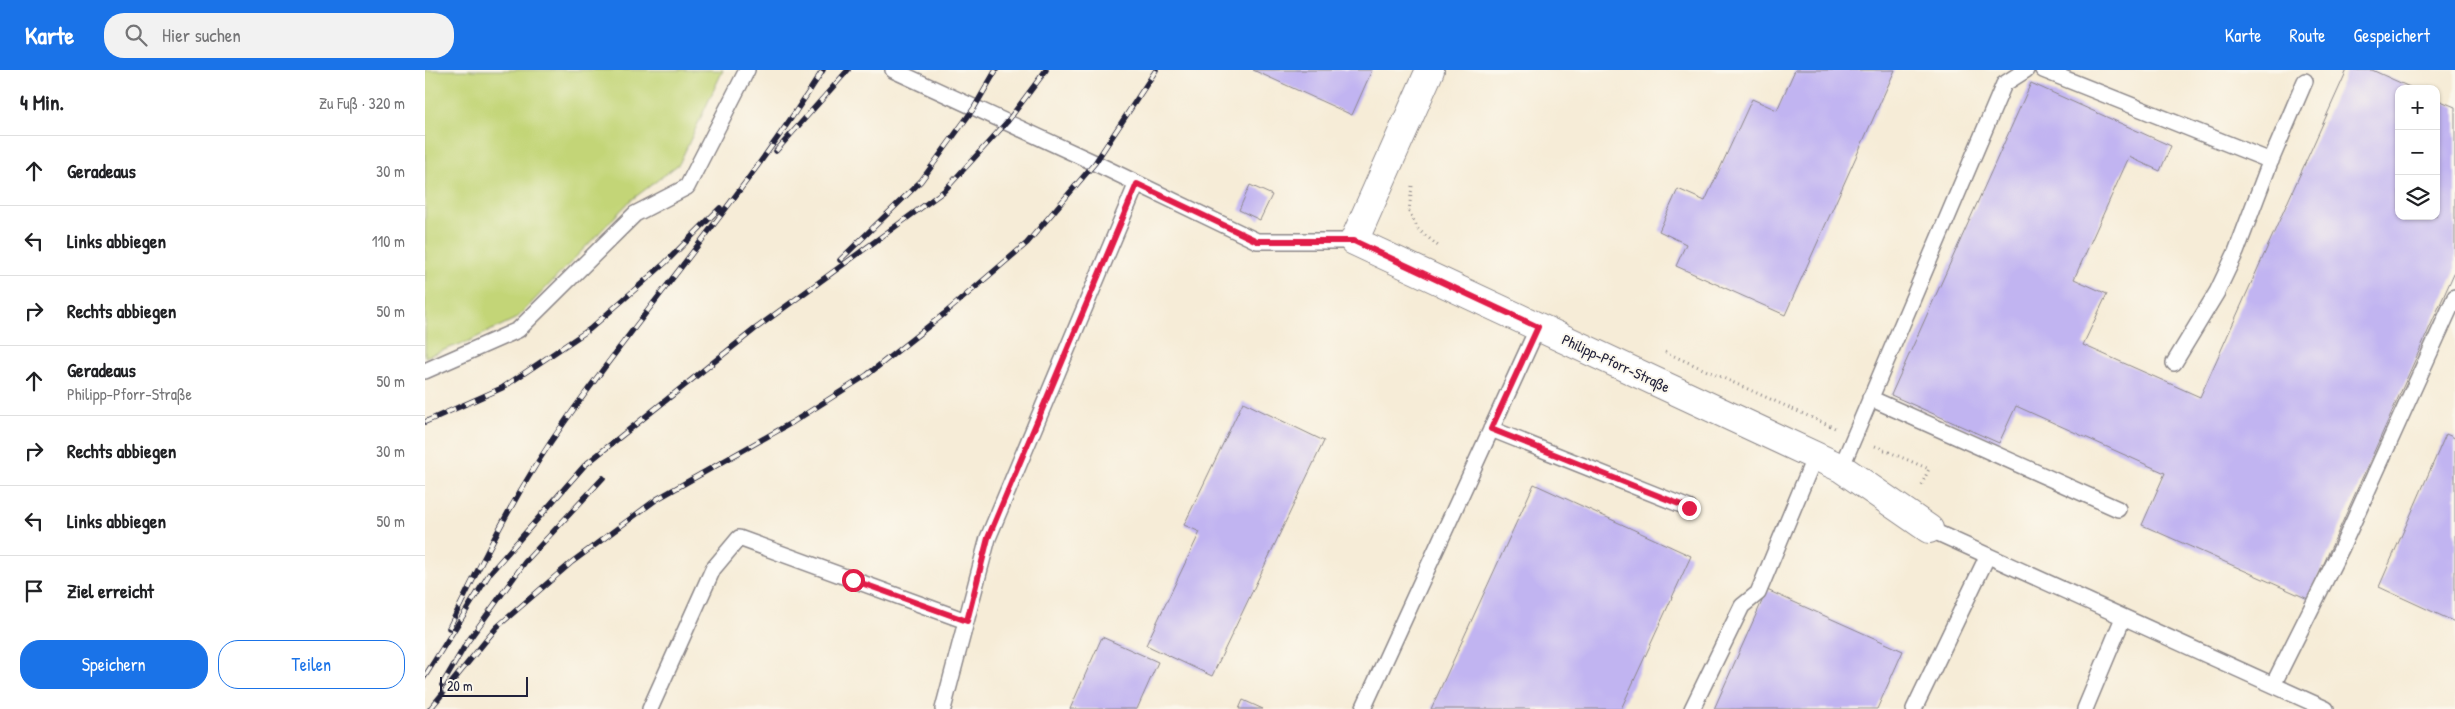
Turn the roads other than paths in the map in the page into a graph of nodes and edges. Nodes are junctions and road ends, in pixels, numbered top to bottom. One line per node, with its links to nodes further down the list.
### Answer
1 (747, 70): 13 (lane)
2 (893, 70): 8 (lane)
3 (1430, 70): 9 (street)
4 (2026, 70): 14 (lane)
5 (2043, 70): 7 (lane)
6 (2305, 81): 7 (lane)
7 (2271, 161): 12 (lane)
8 (1137, 184): 9 (lane); 23 (lane)
9 (1354, 241): 11 (street, Philipp-Pforr-Straße)
10 (2455, 297): 24 (lane)
11 (1538, 327): 15 (lane); 16 (street, Philipp-Pforr-Straße)
12 (2174, 363)
13 (425, 371)
14 (1870, 398): 17 (lane); 19 (lane)
15 (1491, 429): 18 (lane); 27 (lane)
16 (1815, 456): 17 (street, Philipp-Pforr-Straße); 28 (lane)
17 (1841, 468): 20 (street, Philipp-Pforr-Straße)
18 (1689, 508)
19 (2119, 509)
20 (1918, 522): 21 (lane)
21 (1987, 557): 22 (lane); 29 (lane)
22 (2123, 618): 24 (lane); 30 (lane)
23 (967, 621): 25 (lane); 26 (lane)
24 (2273, 685): 31 (lane)
25 (650, 709)
26 (943, 709)
27 (1363, 709)
28 (1692, 709)
29 (1914, 709)
30 (2085, 709)
31 (2326, 709)

